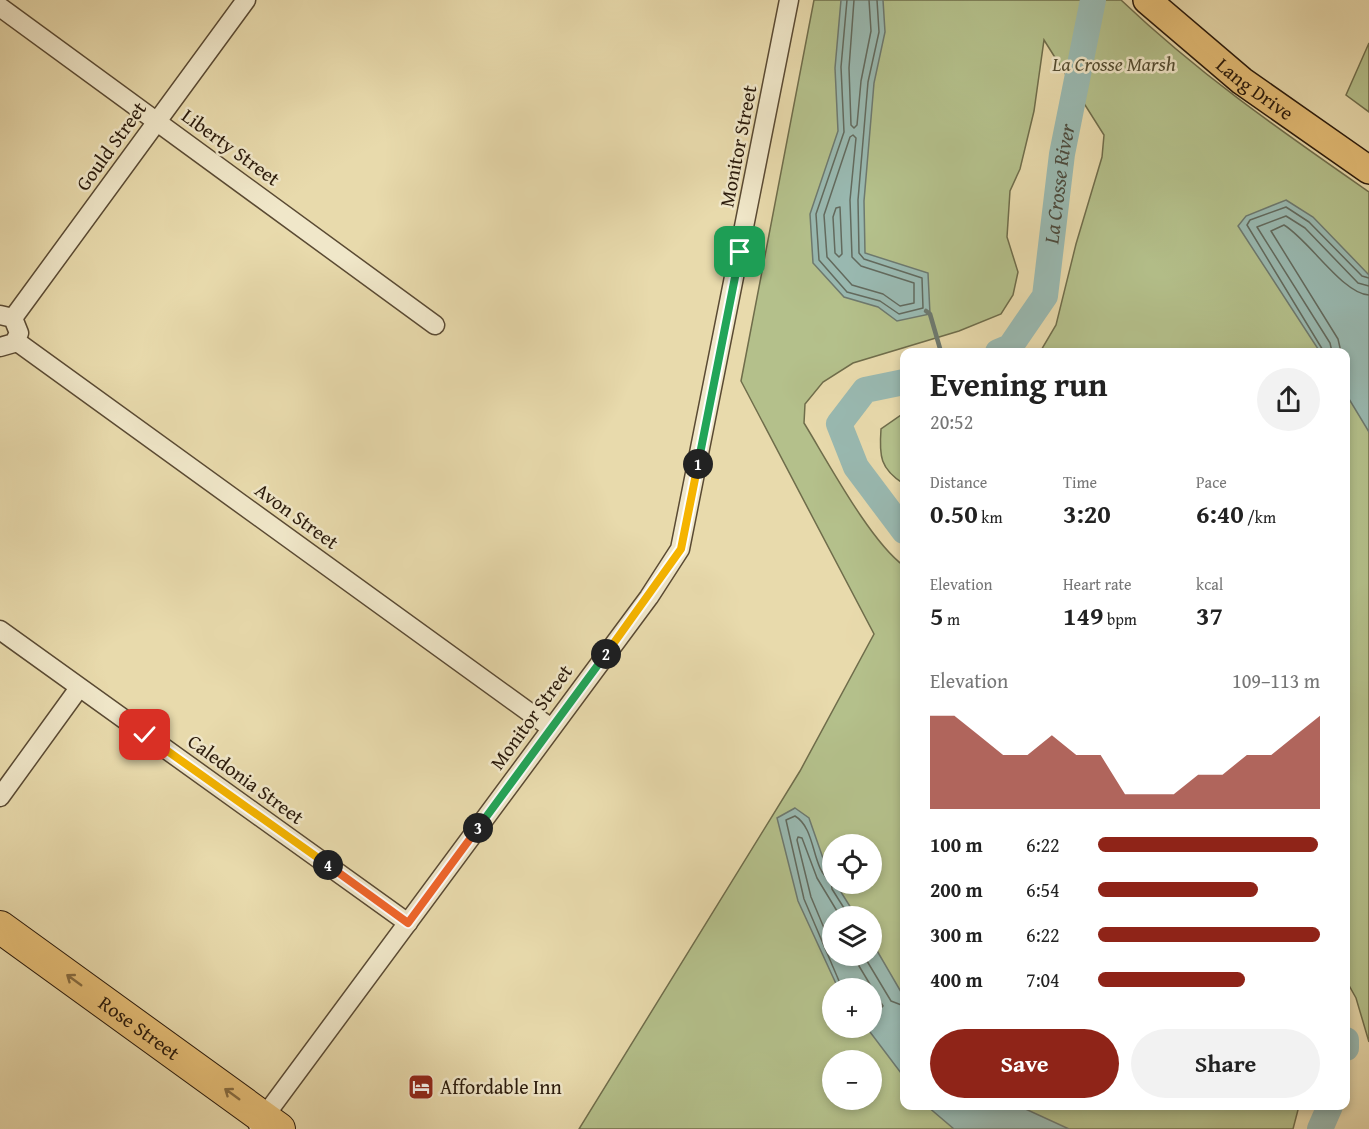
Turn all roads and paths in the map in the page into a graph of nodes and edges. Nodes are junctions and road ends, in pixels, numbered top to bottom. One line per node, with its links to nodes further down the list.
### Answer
1 (246, 0): 5 (street, Gould Street)
2 (789, 0): 12 (street, Monitor Street)
3 (1147, 0): 6 (main road, Lang Drive)
4 (0, 7): 5 (street, Liberty Street)
5 (157, 120): 7 (street, Gould Street); 8 (street, Liberty Street)
6 (1369, 170)
7 (6, 317): 9 (street)
8 (435, 325)
9 (8, 344): 12 (street, Avon Street)
10 (0, 630): 11 (street, Caledonia Street)
11 (79, 688): 13 (street); 14 (street, Caledonia Street)
12 (551, 728): 14 (street, Monitor Street)
13 (0, 797)
14 (408, 923): 16 (street, Monitor Street)
15 (0, 927): 16 (highway, Rose Street, one-way to 15)
16 (266, 1125)

